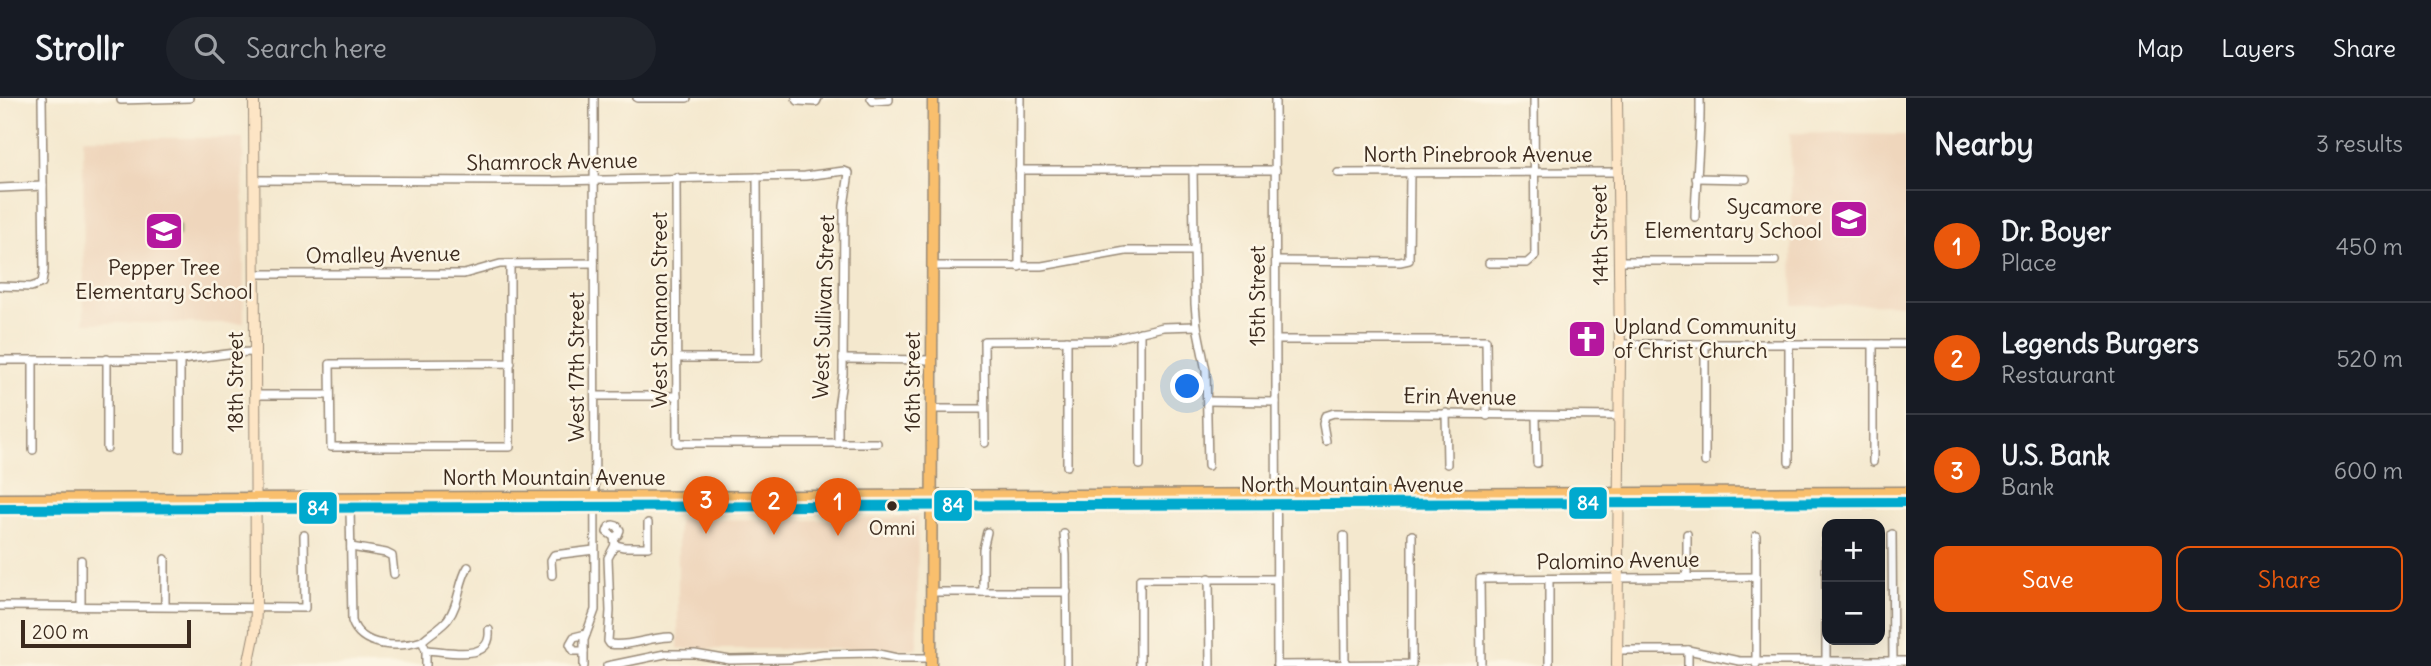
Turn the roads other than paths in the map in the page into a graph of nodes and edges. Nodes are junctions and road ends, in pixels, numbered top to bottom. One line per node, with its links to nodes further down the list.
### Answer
1 (42, 98): 32 (street)
2 (189, 98): 17 (street)
3 (254, 98): 31 (main road, 18th Street)
4 (594, 98): 29 (street, West 17th Street)
5 (637, 98): 6 (street)
6 (687, 98)
7 (796, 98): 8 (street)
8 (818, 98)
9 (871, 98): 10 (street)
10 (889, 98)
11 (933, 98): 42 (main road, 16th Street)
12 (1020, 98): 18 (street)
13 (1275, 98): 20 (street, 15th Street)
14 (1534, 98): 21 (street)
15 (1617, 98): 22 (main road, 14th Street)
16 (1700, 98): 28 (street)
17 (121, 100)
18 (1019, 170): 19 (street); 43 (street)
19 (1193, 170): 20 (street); 35 (street)
20 (1276, 170): 36 (street, 15th Street)
21 (1534, 172): 22 (street, North Pinebrook Avenue); 25 (street, North Pinebrook Avenue); 40 (street)
22 (1618, 172): 37 (main road, 14th Street)
23 (849, 173): 27 (street, Shamrock Avenue); 59 (street, West Sullivan Street)
24 (1338, 173): 25 (street, North Pinebrook Avenue)
25 (1410, 173): 36 (street)
26 (676, 177): 27 (street, Shamrock Avenue); 29 (street, Shamrock Avenue); 56 (street, West Shannon Street)
27 (757, 177): 56 (street)
28 (1696, 178): 30 (street); 34 (street)
29 (594, 179): 31 (street, Shamrock Avenue); 39 (street, West 17th Street)
30 (1746, 179)
31 (255, 180): 44 (main road, 18th Street)
32 (44, 186): 33 (street); 45 (street)
33 (0, 188)
34 (1695, 216)
35 (1194, 251): 43 (street); 46 (street)
36 (1276, 261): 49 (street, 15th Street)
37 (1620, 261): 38 (street); 50 (main road, 14th Street)
38 (1775, 261)
39 (594, 263): 41 (street, Omalley Avenue); 66 (street, West 17th Street)
40 (1489, 263)
41 (510, 264): 44 (street, Omalley Avenue); 63 (street)
42 (933, 266): 43 (street); 62 (main road, 16th Street)
43 (1018, 267)
44 (254, 274): 55 (main road, 18th Street)
45 (0, 286)
46 (1197, 326): 47 (street); 68 (street)
47 (1140, 332): 48 (street); 88 (street)
48 (1067, 340): 71 (street); 89 (street)
49 (1276, 340): 69 (street, 15th Street); 73 (street)
50 (1620, 344): 51 (street); 75 (main road, 14th Street)
51 (1704, 344): 52 (street); 84 (street)
52 (1789, 344): 53 (street); 85 (street)
53 (1873, 344): 54 (street); 83 (street)
54 (1906, 344)
55 (254, 352): 61 (street); 64 (main road, 18th Street)
56 (677, 358): 67 (street, West Shannon Street)
57 (0, 359): 60 (street)
58 (107, 359): 60 (street); 61 (street); 80 (street)
59 (843, 359): 62 (street); 77 (street, West Sullivan Street)
60 (33, 360): 82 (street)
61 (180, 360): 81 (street)
62 (932, 360): 70 (main road, 16th Street)
63 (511, 363): 65 (street); 65 (street)
64 (254, 395): 65 (street); 98 (main road, 18th Street)
65 (330, 395)
66 (595, 396): 67 (street); 96 (street, West 17th Street)
67 (677, 396): 77 (street, West Shannon Street)
68 (1208, 401): 69 (street); 90 (street)
69 (1276, 402): 94 (street, 15th Street)
70 (932, 409): 71 (street); 95 (main road, 16th Street)
71 (985, 409): 79 (street)
72 (1446, 413): 73 (street, Erin Avenue); 76 (street, Erin Avenue); 87 (street)
73 (1487, 416): 74 (street, Erin Avenue)
74 (1536, 416): 75 (street, Erin Avenue); 86 (street)
75 (1620, 416): 92 (main road, 14th Street)
76 (1326, 441)
77 (838, 443): 78 (street)
78 (877, 443)
79 (985, 443)
80 (107, 448)
81 (180, 448)
82 (33, 450)
83 (1874, 461)
84 (1705, 462)
85 (1789, 462)
86 (1537, 463)
87 (1447, 464)
88 (1140, 465)
89 (1067, 466)
90 (1208, 466)
91 (1906, 492): 92 (main road, North Mountain Avenue)
92 (1618, 498): 94 (main road, North Mountain Avenue); 97 (main road, North Mountain Avenue); 124 (main road, 14th Street)
93 (0, 499): 98 (main road, North Mountain Avenue)
94 (1277, 499): 95 (main road, North Mountain Avenue); 122 (street, 15th Street)
95 (932, 500): 96 (main road, North Mountain Avenue); 126 (main road, 16th Street)
96 (595, 502): 98 (main road, North Mountain Avenue); 99 (main road, North Mountain Avenue); 102 (street, West 17th Street)
97 (1906, 502)
98 (256, 503): 99 (main road, North Mountain Avenue); 100 (main road, North Mountain Avenue); 132 (main road, 18th Street)
99 (350, 508): 112 (street)
100 (0, 509)
101 (648, 523): 111 (street)
102 (594, 528): 111 (street); 113 (street, West 17th Street)
103 (987, 532): 127 (street)
104 (1063, 534): 128 (street)
105 (1687, 534): 119 (street)
106 (1892, 534): 145 (street)
107 (304, 535): 132 (street)
108 (1412, 535): 147 (street)
109 (1344, 536): 147 (street)
110 (1756, 536): 120 (street)
111 (614, 541): 135 (street)
112 (351, 547): 117 (street); 136 (street)
113 (594, 550): 118 (street); 134 (street, West 17th Street)
114 (165, 559): 131 (street)
115 (80, 560): 130 (street)
116 (468, 567): 136 (street)
117 (394, 574)
118 (552, 575)
119 (1687, 577): 120 (street, Palomino Avenue); 124 (street, Palomino Avenue)
120 (1756, 577): 143 (street)
121 (1209, 578): 122 (street); 153 (street); 154 (street)
122 (1276, 579): 146 (street, 15th Street)
123 (1549, 579): 124 (street, Palomino Avenue); 155 (street, Palomino Avenue); 156 (street)
124 (1617, 579): 138 (main road, 14th Street)
125 (1826, 582): 144 (street)
126 (931, 592): 127 (street); 142 (main road, 16th Street)
127 (983, 592): 128 (street)
128 (1066, 592): 152 (street)
129 (0, 606): 130 (street)
130 (80, 606): 131 (street)
131 (165, 606): 132 (street)
132 (256, 608): 148 (main road, 18th Street)
133 (489, 629): 137 (street)
134 (586, 634): 140 (street, West 17th Street); 140 (street, West 17th Street)
135 (670, 637)
136 (422, 641): 137 (street)
137 (426, 650): 149 (street)
138 (1617, 650): 139 (street); 157 (main road, 14th Street)
139 (1688, 650): 143 (street); 158 (street)
140 (584, 651): 150 (street, West 17th Street)
141 (1906, 661): 145 (street)
142 (931, 662): 151 (street)
143 (1756, 664): 144 (street)
144 (1825, 664): 145 (street)
145 (1892, 664)
146 (1277, 665): 147 (street)
147 (1345, 665)
148 (248, 666)
149 (426, 666)
150 (583, 666)
151 (607, 666)
152 (1067, 666)
153 (1140, 666)
154 (1210, 666)
155 (1481, 666)
156 (1549, 666)
157 (1617, 666)
158 (1688, 666)

